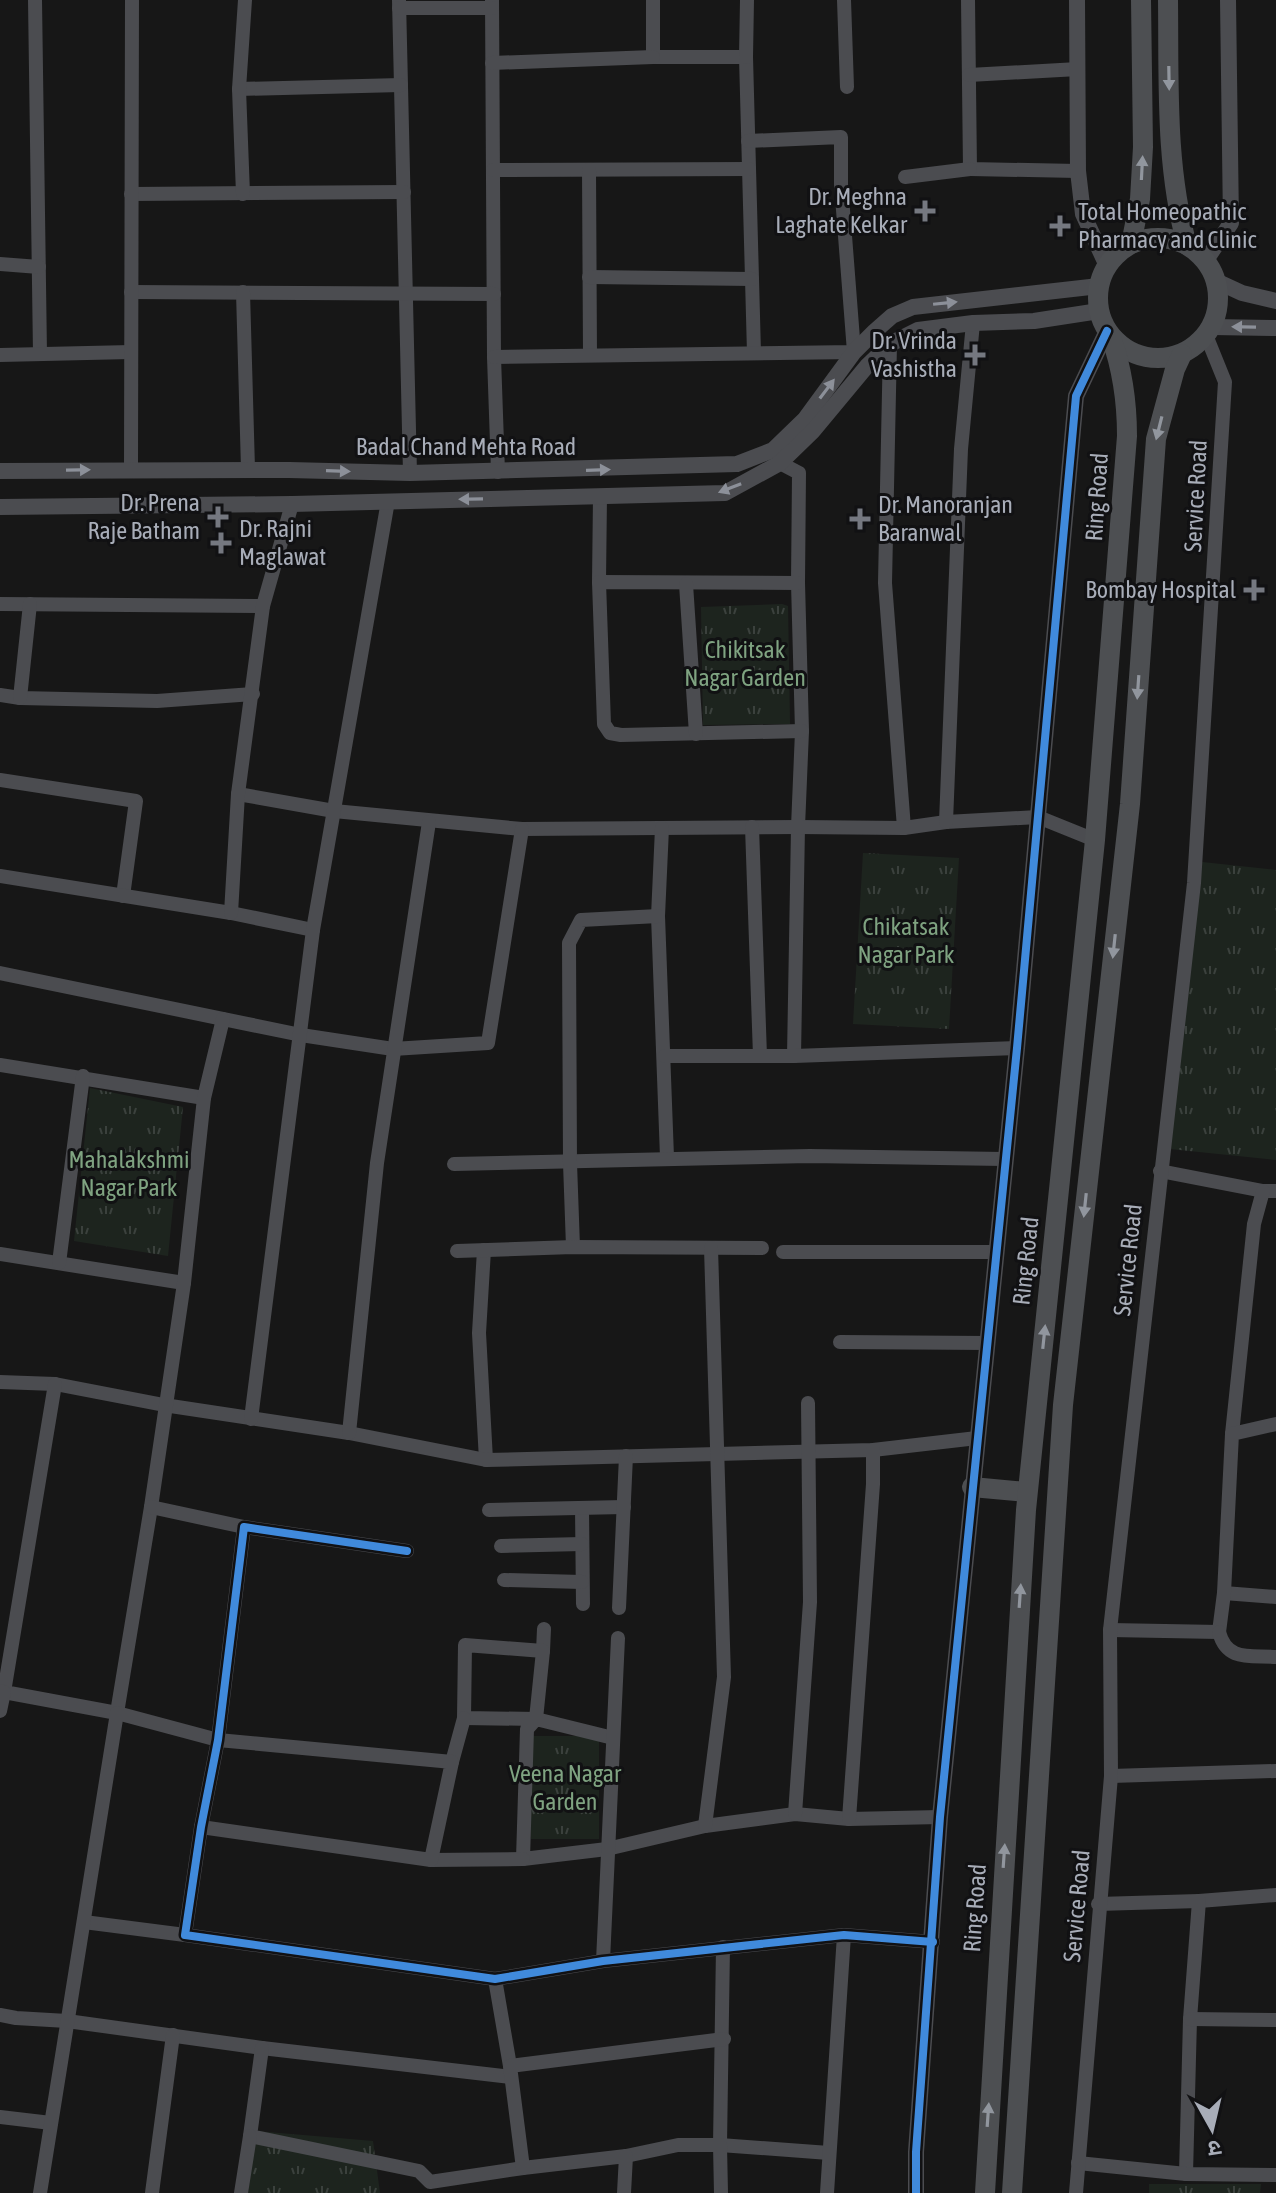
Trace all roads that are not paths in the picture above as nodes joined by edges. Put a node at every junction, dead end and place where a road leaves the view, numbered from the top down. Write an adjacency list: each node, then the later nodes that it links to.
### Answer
1 (35, 0): 37 (street)
2 (132, 0): 30 (street)
3 (245, 0): 21 (street)
4 (653, 0): 14 (street)
5 (747, 0): 15 (street)
6 (844, 0): 20 (street)
7 (968, 0): 18 (street)
8 (1077, 0): 17 (street)
9 (1141, 0): 32 (main road, one-way to 9)
10 (1168, 0): 33 (main road, one-way to 33)
11 (1228, 0): 34 (street)
12 (399, 4): 13 (street); 19 (street)
13 (492, 4): 16 (street)
14 (653, 57): 15 (street); 16 (street)
15 (746, 57): 22 (street)
16 (492, 63): 25 (street)
17 (1078, 69): 18 (street); 27 (street)
18 (969, 75): 24 (street)
19 (401, 85): 21 (street); 29 (street)
20 (847, 87)
21 (239, 89): 31 (street)
22 (748, 141): 23 (street); 54 (street)
23 (749, 169): 26 (street); 39 (street)
24 (970, 169): 27 (street); 28 (street)
25 (493, 170): 26 (street); 45 (street)
26 (589, 170): 38 (street)
27 (1078, 171): 36 (street)
28 (905, 177)
29 (404, 192): 31 (street); 44 (street)
30 (131, 194): 31 (street); 42 (street)
31 (243, 194)
32 (1131, 244): 33 (main road); 36 (main road)
33 (1187, 245): 34 (main road)
34 (1206, 260): 40 (main road)
35 (0, 264): 37 (street)
36 (1107, 266): 41 (main road)
37 (39, 267): 56 (street)
38 (589, 277): 39 (street); 59 (street)
39 (752, 279): 55 (street)
40 (1216, 281): 46 (street); 50 (main road)
41 (1099, 286): 47 (main road); 54 (street, Badal Chand Mehta Road, one-way to 41)
42 (131, 292): 43 (street); 53 (street)
43 (243, 292): 44 (street); 63 (street)
44 (406, 294): 45 (street); 66 (street)
45 (494, 294): 60 (street)
46 (1276, 301)
47 (1099, 311): 48 (street); 51 (main road)
48 (973, 323): 52 (street); 89 (street)
49 (1276, 328): 50 (street, one-way to 50)
50 (1209, 331): 57 (main road); 116 (street, Service Road)
51 (1109, 334): 57 (main road); 87 (street); 95 (main road, Ring Road)
52 (890, 344): 61 (street); 93 (street)
53 (131, 352): 56 (street); 62 (street)
54 (854, 352): 55 (street); 65 (street, Badal Chand Mehta Road, one-way to 54)
55 (754, 353): 59 (street)
56 (40, 354): 58 (street)
57 (1182, 354): 220 (main road, one-way to 220)
58 (0, 355)
59 (590, 355): 60 (street)
60 (494, 357): 65 (street)
61 (780, 463): 67 (street, one-way to 67); 72 (street)
62 (131, 469): 63 (street, Badal Chand Mehta Road); 64 (street, Badal Chand Mehta Road, one-way to 62)
63 (248, 469): 66 (street, Badal Chand Mehta Road, one-way to 66)
64 (0, 471)
65 (498, 472): 66 (street, Badal Chand Mehta Road)
66 (410, 473)
67 (600, 496): 68 (street, one-way to 68); 71 (street)
68 (388, 501): 69 (street); 86 (street)
69 (292, 504): 70 (street); 76 (street)
70 (0, 507)
71 (599, 582): 73 (street); 82 (street)
72 (798, 583): 73 (street); 80 (street)
73 (686, 584): 81 (street)
74 (0, 604): 75 (street)
75 (30, 604): 76 (street); 79 (street)
76 (263, 606): 77 (street)
77 (253, 694): 79 (street); 85 (street)
78 (0, 695): 79 (street)
79 (20, 698)
80 (802, 731): 81 (street); 91 (street)
81 (696, 734): 82 (street)
82 (621, 735): 83 (street)
83 (604, 743)
84 (0, 780): 97 (street)
85 (238, 794): 86 (street); 98 (street)
86 (334, 811): 88 (street); 100 (street)
87 (1038, 817): 89 (street); 95 (street); 104 (street)
88 (429, 822): 94 (street); 105 (street)
89 (946, 822): 93 (street)
90 (752, 827): 91 (street); 92 (street); 107 (street)
91 (798, 827): 93 (street); 108 (street)
92 (662, 828): 94 (street); 99 (street)
93 (904, 828)
94 (522, 829): 105 (street)
95 (1095, 840): 145 (main road, Ring Road, one-way to 95)
96 (0, 876): 97 (street)
97 (123, 896): 98 (street)
98 (231, 913): 100 (street)
99 (658, 916): 106 (street); 114 (street)
100 (313, 930): 103 (street)
101 (0, 973): 102 (street)
102 (223, 1019): 103 (street); 111 (street)
103 (301, 1035): 105 (street); 134 (street)
104 (1017, 1048): 108 (street); 113 (street)
105 (393, 1049): 136 (street)
106 (665, 1056): 107 (street); 112 (street)
107 (760, 1056): 108 (street)
108 (794, 1056)
109 (0, 1065): 110 (street)
110 (83, 1076): 111 (street); 126 (street)
111 (204, 1098): 127 (street)
112 (667, 1157): 113 (street); 114 (street)
113 (1004, 1159): 124 (street)
114 (570, 1163): 115 (street); 118 (street)
115 (454, 1164)
116 (1160, 1171): 117 (street); 161 (street, Service Road)
117 (1269, 1191): 137 (street)
118 (573, 1247): 119 (street); 121 (street)
119 (711, 1248): 120 (street); 141 (street)
120 (762, 1248)
121 (484, 1250): 122 (street); 143 (street)
122 (457, 1251)
123 (783, 1252): 124 (street)
124 (995, 1252): 129 (street)
125 (0, 1254): 126 (street)
126 (59, 1263): 127 (street)
127 (184, 1283): 133 (street)
128 (840, 1342): 129 (street)
129 (988, 1343): 138 (street)
130 (0, 1382): 131 (street)
131 (55, 1384): 133 (street); 166 (street)
132 (808, 1403): 140 (street)
133 (164, 1405): 134 (street); 146 (street)
134 (251, 1419): 136 (street)
135 (1276, 1424): 137 (street)
136 (349, 1433): 143 (street)
137 (1232, 1434): 156 (street)
138 (977, 1438): 139 (street); 144 (street)
139 (873, 1450): 140 (street); 178 (street)
140 (810, 1452): 141 (street); 176 (street)
141 (717, 1454): 142 (street); 179 (street)
142 (626, 1456): 143 (street); 147 (street)
143 (486, 1460)
144 (972, 1487): 145 (main road); 177 (street)
145 (1027, 1492): 219 (main road, Ring Road, one-way to 145)
146 (151, 1507): 150 (street); 168 (street)
147 (624, 1507): 148 (street); 159 (street)
148 (582, 1508): 149 (street); 151 (street)
149 (489, 1510)
150 (244, 1527): 153 (street); 172 (street)
151 (582, 1544): 152 (street); 155 (street)
152 (501, 1546)
153 (407, 1551)
154 (504, 1580): 155 (street)
155 (582, 1582): 158 (street)
156 (1224, 1593): 157 (street); 162 (street)
157 (1276, 1597)
158 (583, 1604)
159 (619, 1608)
160 (544, 1629): 164 (street)
161 (1110, 1630): 162 (street); 175 (street, Service Road)
162 (1219, 1632): 165 (street)
163 (618, 1638): 171 (street)
164 (543, 1651): 169 (street); 170 (street)
165 (1276, 1657)
166 (2, 1691): 167 (street); 168 (street)
167 (0, 1711)
168 (117, 1713): 172 (street); 187 (street)
169 (464, 1718): 170 (street); 173 (street)
170 (536, 1719): 171 (street); 182 (street)
171 (613, 1738): 181 (street)
172 (218, 1740): 173 (street); 180 (street)
173 (452, 1762): 183 (street)
174 (1276, 1771): 175 (street)
175 (1111, 1776): 186 (street, Service Road)
176 (795, 1814): 178 (street); 179 (street)
177 (940, 1817): 178 (street); 190 (street)
178 (849, 1819)
179 (705, 1826): 181 (street)
180 (201, 1827): 183 (street); 188 (street)
181 (607, 1849): 182 (street); 192 (street)
182 (523, 1859): 183 (street)
183 (431, 1860)
184 (1276, 1895): 185 (street)
185 (1199, 1901): 186 (street); 195 (street)
186 (1098, 1904): 208 (street, Service Road)
187 (84, 1922): 188 (street); 197 (street)
188 (185, 1935): 193 (street)
189 (844, 1935): 190 (street); 191 (street); 206 (street)
190 (933, 1942): 218 (street)
191 (723, 1947): 192 (street); 199 (street)
192 (603, 1961): 193 (street)
193 (495, 1979): 201 (street)
194 (0, 2015): 197 (street)
195 (1190, 2019): 196 (street); 210 (street)
196 (1276, 2020)
197 (67, 2021): 198 (street); 203 (street)
198 (173, 2035): 200 (street); 213 (street)
199 (724, 2039): 201 (street); 205 (street)
200 (262, 2048): 201 (street); 204 (street)
201 (510, 2072): 209 (street)
202 (0, 2117): 203 (street)
203 (51, 2123): 212 (street)
204 (250, 2136): 209 (street); 214 (street)
205 (720, 2145): 206 (street); 207 (street); 216 (street)
206 (829, 2153): 217 (street)
207 (626, 2156): 209 (street); 215 (street)
208 (1078, 2163): 210 (street); 221 (street, Service Road)
209 (523, 2168)
210 (1186, 2174): 211 (street)
211 (1276, 2175)
212 (40, 2193)
213 (152, 2193)
214 (241, 2193)
215 (624, 2193)
216 (721, 2193)
217 (827, 2193)
218 (916, 2193)
219 (985, 2193)
220 (1012, 2193)
221 (1076, 2193)

